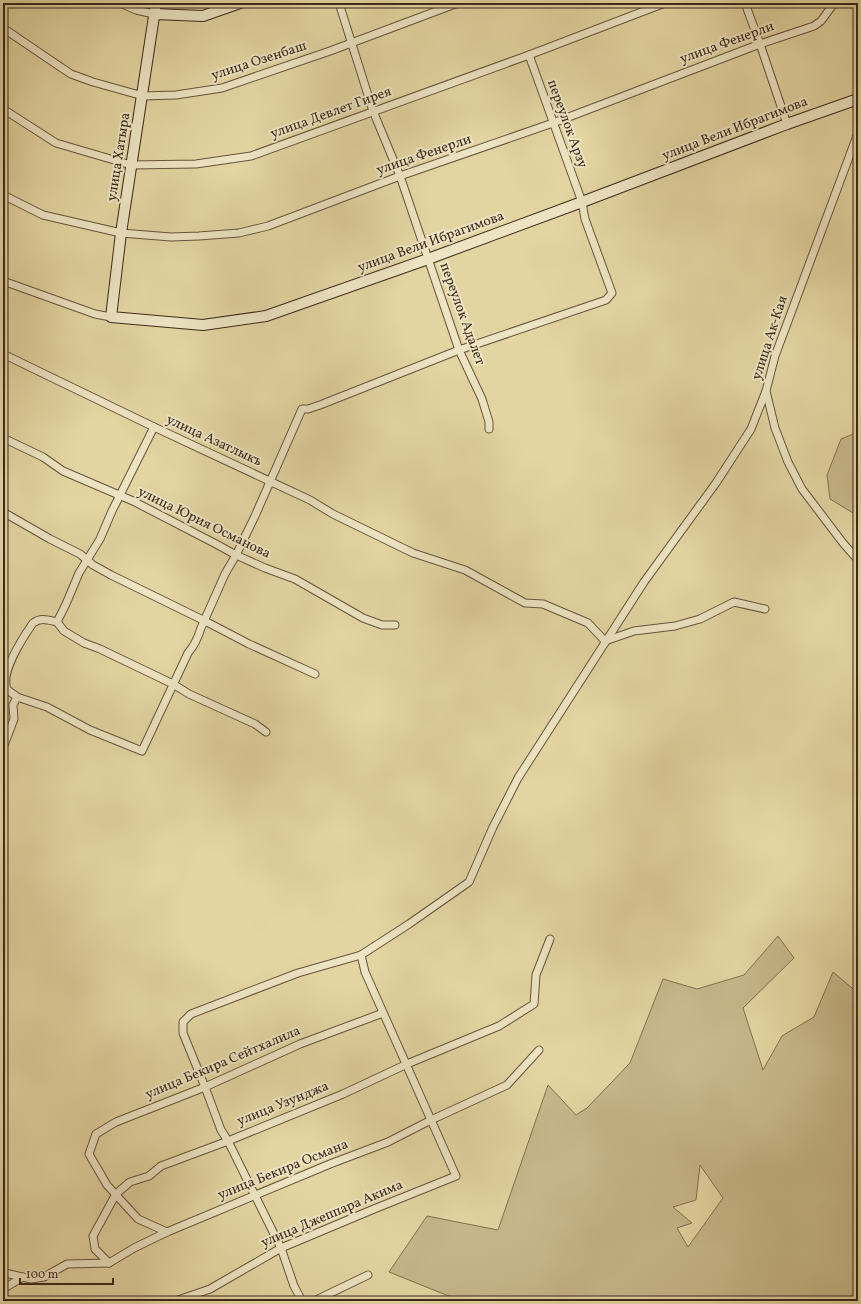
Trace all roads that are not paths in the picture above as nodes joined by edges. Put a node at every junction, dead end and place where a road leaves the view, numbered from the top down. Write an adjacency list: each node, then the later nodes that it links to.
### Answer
1 (120, 3): 9 (street)
2 (156, 3): 9 (street, улица Хатыра)
3 (240, 3): 9 (street)
4 (339, 3): 11 (street, переулок Адалет)
5 (458, 3): 11 (street, улица Озенбаш)
6 (665, 3): 13 (street, улица Девлет Гирея)
7 (745, 3): 12 (street)
8 (836, 3): 12 (street, улица Фенерли)
9 (154, 14): 14 (street, улица Хатыра)
10 (3, 28): 14 (street, улица Озенбаш)
11 (351, 43): 14 (street, улица Озенбаш); 17 (street, переулок Адалет)
12 (760, 44): 18 (street, улица Фенерли); 19 (street)
13 (529, 55): 17 (street, улица Девлет Гирея); 18 (street, переулок Арзу)
14 (143, 96): 21 (street, улица Хатыра)
15 (858, 99): 19 (street, улица Вели Ибрагимова)
16 (3, 109): 21 (street, улица Девлет Гирея)
17 (373, 111): 21 (street, улица Девлет Гирея); 22 (street, переулок Адалет)
18 (553, 123): 22 (street, улица Фенерли); 24 (street, переулок Арзу)
19 (787, 124): 24 (street, улица Вели Ибрагимова)
20 (858, 133): 31 (street, улица Ак-Кая)
21 (131, 165): 25 (street, улица Хатыра)
22 (400, 176): 25 (street, улица Фенерли); 26 (street, переулок Адалет)
23 (3, 195): 25 (street, улица Фенерли)
24 (582, 202): 26 (street, улица Вели Ибрагимова); 29 (street, переулок Арзу)
25 (121, 233): 28 (street, улица Хатыра)
26 (428, 259): 28 (street, улица Вели Ибрагимова); 29 (street, переулок Адалет)
27 (3, 281): 28 (street, улица Вели Ибрагимова)
28 (111, 317)
29 (459, 350): 33 (street, переулок Адалет); 35 (street)
30 (3, 354): 32 (street, улица Азатлыкъ)
31 (766, 391): 40 (street, улица Ак-Кая); 45 (street)
32 (154, 427): 35 (street, улица Азатлыкъ); 36 (street)
33 (490, 429)
34 (3, 438): 36 (street, улица Юрия Османова)
35 (270, 482): 38 (street); 45 (street, улица Азатлыкъ)
36 (120, 497): 38 (street, улица Юрия Османова); 39 (street)
37 (3, 512): 39 (street)
38 (236, 555): 42 (street); 44 (street, улица Юрия Османова)
39 (88, 560): 42 (street); 43 (street)
40 (858, 560)
41 (765, 609): 45 (street)
42 (205, 621): 46 (street); 47 (street)
43 (57, 622): 47 (street); 48 (street)
44 (395, 625)
45 (605, 641): 52 (street)
46 (316, 674)
47 (173, 684): 48 (street); 49 (street)
48 (17, 697): 50 (street)
49 (266, 732)
50 (3, 748)
51 (550, 939): 55 (street, улица Узунджа)
52 (361, 955): 53 (street); 56 (street)
53 (383, 1013): 55 (street); 56 (street, улица Бекира Сейтхалила)
54 (539, 1050): 57 (street, улица Бекира Османа)
55 (407, 1064): 57 (street); 58 (street, улица Узунджа)
56 (205, 1086): 58 (street); 59 (street, улица Бекира Сейтхалила)
57 (431, 1120): 60 (street, улица Бекира Османа); 62 (street, улица Джеппара Акима)
58 (228, 1141): 59 (street, улица Узунджа); 60 (street)
59 (116, 1194): 61 (street); 63 (street, улица Узунджа)
60 (254, 1196): 61 (street, улица Бекира Османа); 62 (street)
61 (167, 1232): 63 (street, улица Бекира Османа)
62 (281, 1248): 68 (street, улица Джеппара Акима); 69 (street)
63 (109, 1263): 66 (street, улица Бекира Османа)
64 (3, 1271): 66 (street, улица Бекира Османа)
65 (368, 1275): 70 (street)
66 (23, 1277): 67 (street)
67 (3, 1289)
68 (178, 1300)
69 (302, 1301)
70 (314, 1301)

